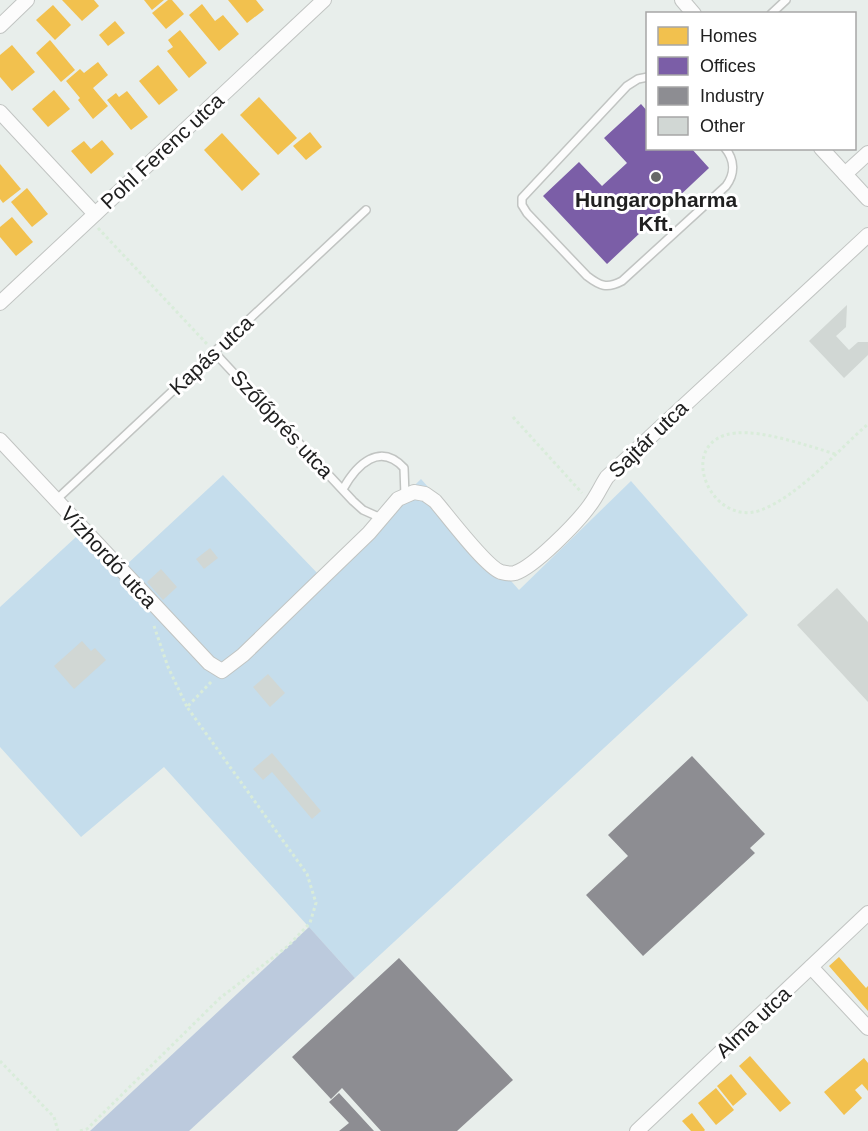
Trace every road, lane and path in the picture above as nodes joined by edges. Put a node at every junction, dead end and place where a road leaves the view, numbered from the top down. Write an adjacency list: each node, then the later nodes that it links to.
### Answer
1 (27, 0): 7 (street)
2 (324, 0): 16 (street, Pohl Ferenc utca)
3 (681, 0): 5 (street)
4 (786, 0): 6 (lane)
5 (692, 12)
6 (773, 12)
7 (0, 26)
8 (646, 77): 10 (lane)
9 (0, 112): 16 (street)
10 (726, 150)
11 (823, 150): 13 (street)
12 (868, 153): 13 (street)
13 (845, 174): 14 (street)
14 (868, 199)
15 (366, 210): 19 (lane, Kapás utca)
16 (92, 216): 18 (street, Pohl Ferenc utca); 19 (path, Szőlőprés utca)
17 (868, 235): 27 (street, Sajtár utca)
18 (0, 303)
19 (214, 352): 24 (lane, Szőlőprés utca); 26 (lane, Kapás utca)
20 (513, 417): 27 (path)
21 (868, 424): 23 (path)
22 (0, 440): 26 (street, Vízhordó utca)
23 (835, 454): 23 (path)
24 (343, 489): 25 (lane); 28 (lane, Szőlőprés utca)
25 (405, 496): 27 (street, Sajtár utca); 28 (street)
26 (56, 500): 30 (street, Vízhordó utca)
27 (592, 503)
28 (381, 518): 30 (street)
29 (153, 625): 31 (path)
30 (222, 671): 31 (path)
31 (187, 707): 37 (path)
32 (868, 913): 33 (street, Alma utca)
33 (811, 967): 34 (street); 38 (street, Alma utca)
34 (868, 1028)
35 (0, 1061): 36 (path)
36 (58, 1131)
37 (80, 1131)
38 (637, 1131)

